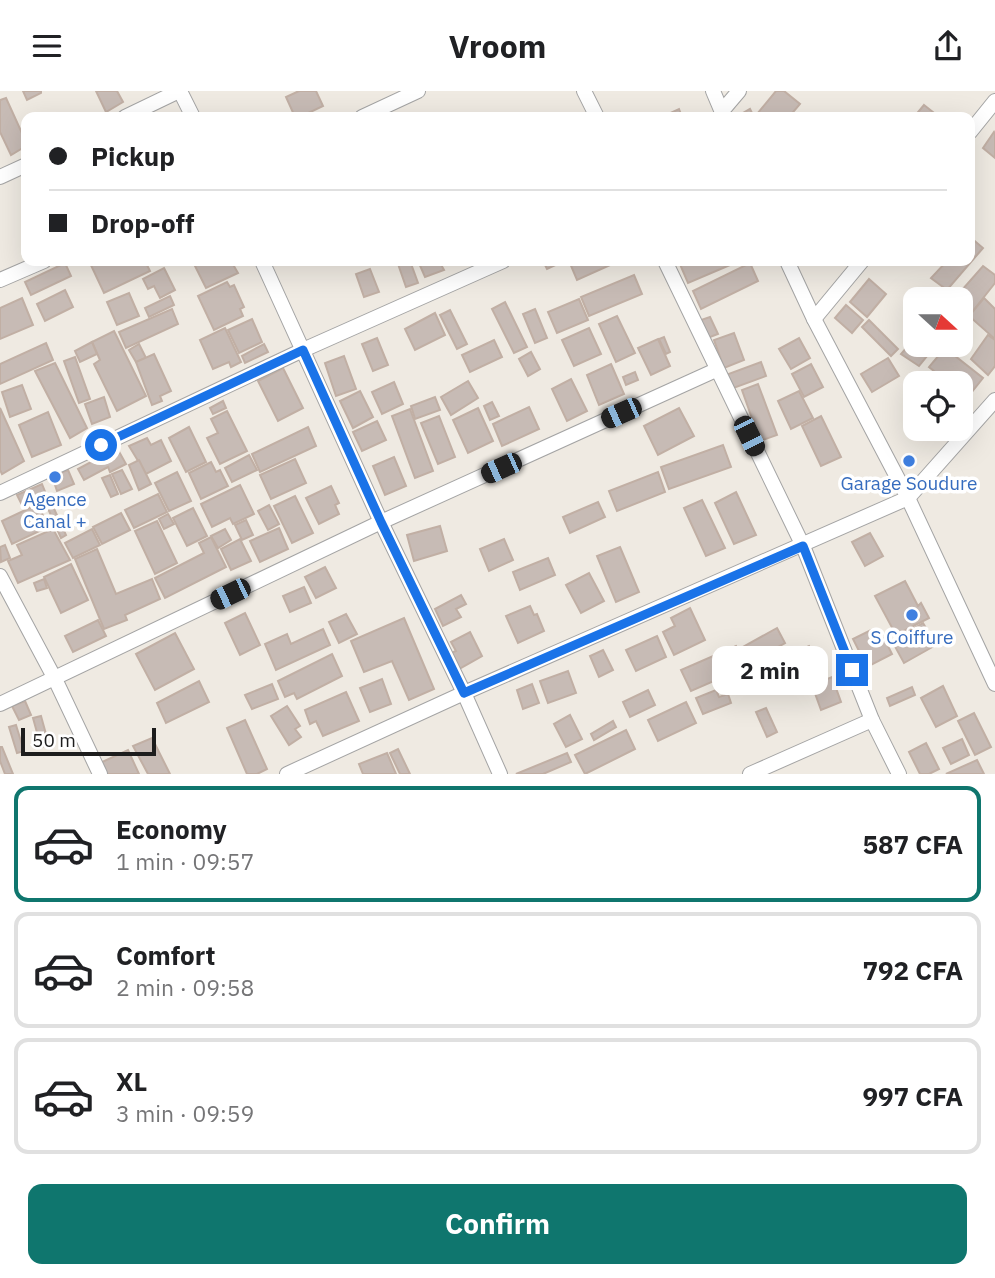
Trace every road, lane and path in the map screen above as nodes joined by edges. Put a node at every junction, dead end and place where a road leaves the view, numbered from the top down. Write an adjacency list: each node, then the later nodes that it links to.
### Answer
1 (179, 91): 7 (street); 8 (street)
2 (418, 91): 9 (street)
3 (584, 91): 10 (street)
4 (713, 91): 11 (street)
5 (739, 91): 12 (street)
6 (995, 101): 13 (street)
7 (135, 112)
8 (190, 112)
9 (373, 112)
10 (594, 112)
11 (722, 112)
12 (724, 112)
13 (975, 126)
14 (21, 167): 15 (street)
15 (0, 177)
16 (32, 266): 22 (street)
17 (264, 266): 24 (street)
18 (492, 266): 24 (street)
19 (667, 266): 25 (street)
20 (789, 266): 23 (street)
21 (858, 266): 23 (street)
22 (0, 280)
23 (814, 319): 28 (street)
24 (303, 350): 27 (street); 29 (street)
25 (716, 370): 29 (street); 30 (street)
26 (995, 400): 28 (street)
27 (0, 493)
28 (908, 498): 30 (street); 33 (street)
29 (381, 522): 32 (street); 34 (street)
30 (803, 546): 34 (street); 36 (street)
31 (0, 576): 32 (street)
32 (55, 679): 35 (street); 37 (street)
33 (995, 684)
34 (464, 693): 38 (street); 39 (street)
35 (0, 704)
36 (872, 720): 40 (street); 41 (street)
37 (100, 774)
38 (287, 774)
39 (500, 774)
40 (750, 774)
41 (899, 774)

